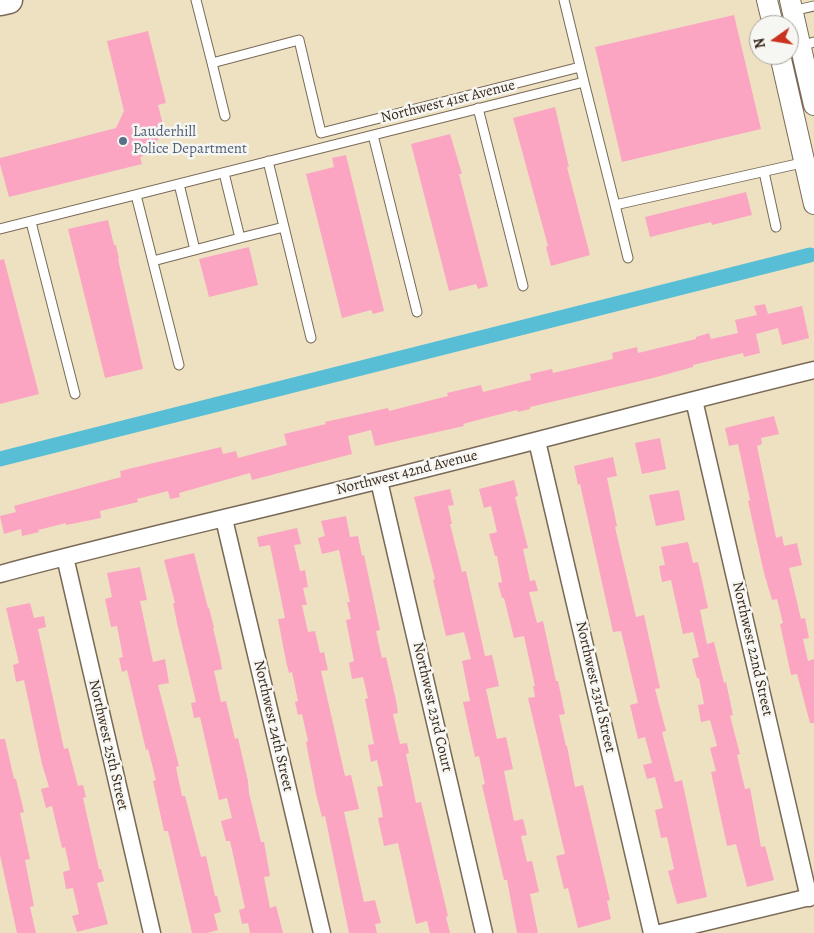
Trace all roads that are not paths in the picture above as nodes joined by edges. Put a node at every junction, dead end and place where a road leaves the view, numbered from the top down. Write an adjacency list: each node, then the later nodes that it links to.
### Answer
1 (9, 0): 5 (main road)
2 (196, 0): 10 (lane)
3 (564, 0): 12 (lane)
4 (766, 0): 8 (street)
5 (0, 2)
6 (791, 6): 7 (lane); 9 (street)
7 (814, 6)
8 (770, 15)
9 (801, 46): 14 (street)
10 (212, 63): 12 (lane); 16 (lane)
11 (783, 65): 19 (street)
12 (580, 67): 13 (lane)
13 (584, 82): 15 (lane, Northwest 41st Avenue); 25 (lane)
14 (814, 105)
15 (478, 108): 17 (lane, Northwest 41st Avenue); 34 (lane)
16 (225, 116)
17 (373, 135): 18 (lane, Northwest 41st Avenue); 35 (lane)
18 (268, 161): 20 (lane, Northwest 41st Avenue); 27 (lane)
19 (809, 162): 21 (lane); 24 (street)
20 (224, 172): 22 (lane, Northwest 41st Avenue); 30 (lane)
21 (764, 172): 25 (lane); 28 (lane)
22 (178, 184): 23 (lane, Northwest 41st Avenue); 31 (lane)
23 (136, 195): 26 (lane, Northwest 41st Avenue); 33 (lane)
24 (814, 204)
25 (615, 205): 32 (lane)
26 (31, 222): 29 (lane, Northwest 41st Avenue); 39 (lane)
27 (284, 227): 30 (lane); 36 (lane)
28 (776, 227)
29 (0, 229)
30 (240, 238): 31 (lane)
31 (195, 250): 33 (lane)
32 (628, 258)
33 (153, 261): 37 (lane)
34 (523, 286)
35 (417, 312)
36 (311, 338)
37 (179, 365)
38 (814, 370): 40 (street, Northwest 42nd Avenue)
39 (75, 394)
40 (694, 400): 41 (street, Northwest 42nd Avenue); 46 (street, Northwest 22nd Street)
41 (537, 441): 42 (street, Northwest 42nd Avenue); 50 (street, Northwest 23rd Street)
42 (379, 480): 43 (street, Northwest 42nd Avenue); 49 (street, Northwest 23rd Court)
43 (224, 519): 44 (street, Northwest 42nd Avenue); 48 (street, Northwest 24th Street)
44 (65, 557): 45 (street, Northwest 42nd Avenue); 47 (street, Northwest 25th Street)
45 (0, 574)
46 (811, 897): 51 (street)
47 (152, 933)
48 (322, 933)
49 (484, 933)
50 (652, 933)
51 (660, 933)

